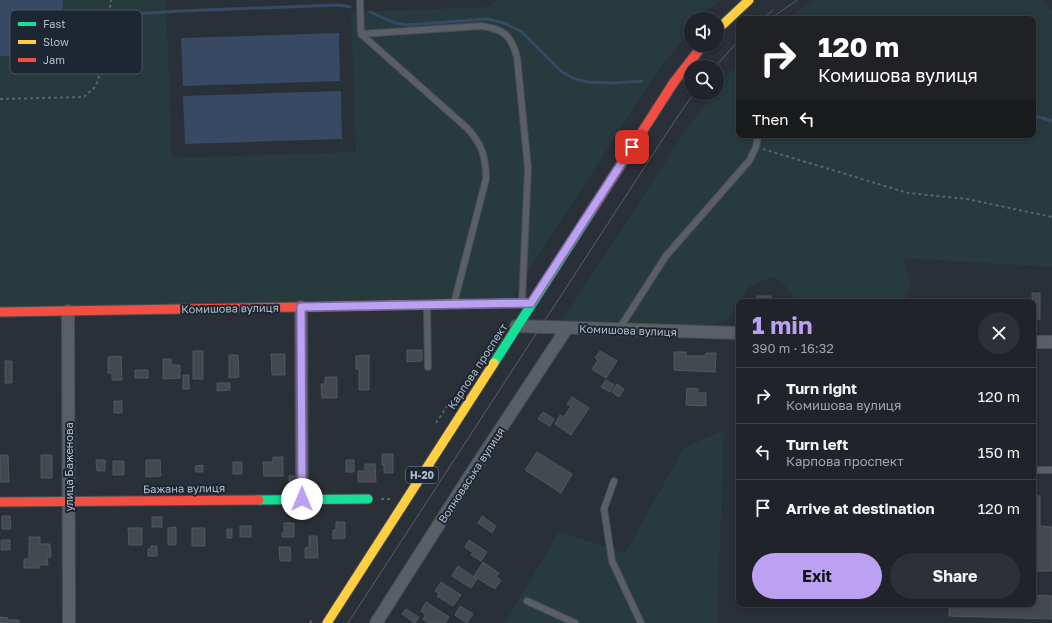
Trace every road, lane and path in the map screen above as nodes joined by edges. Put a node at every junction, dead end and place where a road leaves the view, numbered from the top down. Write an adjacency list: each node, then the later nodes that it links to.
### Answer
1 (111, 0): 4 (path)
2 (360, 0): 6 (lane)
3 (749, 0): 5 (street)
4 (110, 10)
5 (724, 23)
6 (361, 34): 13 (lane); 15 (lane)
7 (698, 52): 13 (street, Карпова проспект / Н-20)
8 (100, 74): 9 (path)
9 (0, 99)
10 (758, 138): 11 (lane)
11 (756, 147): 12 (path); 21 (lane)
12 (1052, 217)
13 (527, 303): 15 (street, Комишова вулиця); 19 (street, Карпова проспект / Н-20)
14 (427, 305): 15 (street, Комишова вулиця); 16 (street, Комишова вулиця); 25 (lane)
15 (454, 305)
16 (301, 307): 17 (street, Комишова вулиця); 29 (street)
17 (68, 311): 18 (street, Комишова вулиця); 32 (street, улица Баженова)
18 (0, 312)
19 (516, 326): 20 (street, Комишова вулиця); 35 (street, Карпова проспект / Н-20)
20 (567, 328): 21 (street, Комишова вулиця); 36 (street, Волноваська вулиця)
21 (619, 329): 22 (street, Комишова вулиця)
22 (736, 333)
23 (1036, 342): 24 (street)
24 (1052, 342)
25 (428, 367)
26 (1036, 470): 27 (lane)
27 (1052, 470)
28 (614, 481): 38 (lane)
29 (302, 499): 30 (street, Бажана вулиця); 32 (street, Бажана вулиця)
30 (368, 499)
31 (0, 502): 32 (street, Бажана вулиця)
32 (68, 502): 34 (street, улица Баженова)
33 (527, 601): 37 (lane)
34 (69, 623)
35 (327, 623)
36 (376, 623)
37 (575, 623)
38 (641, 623)

